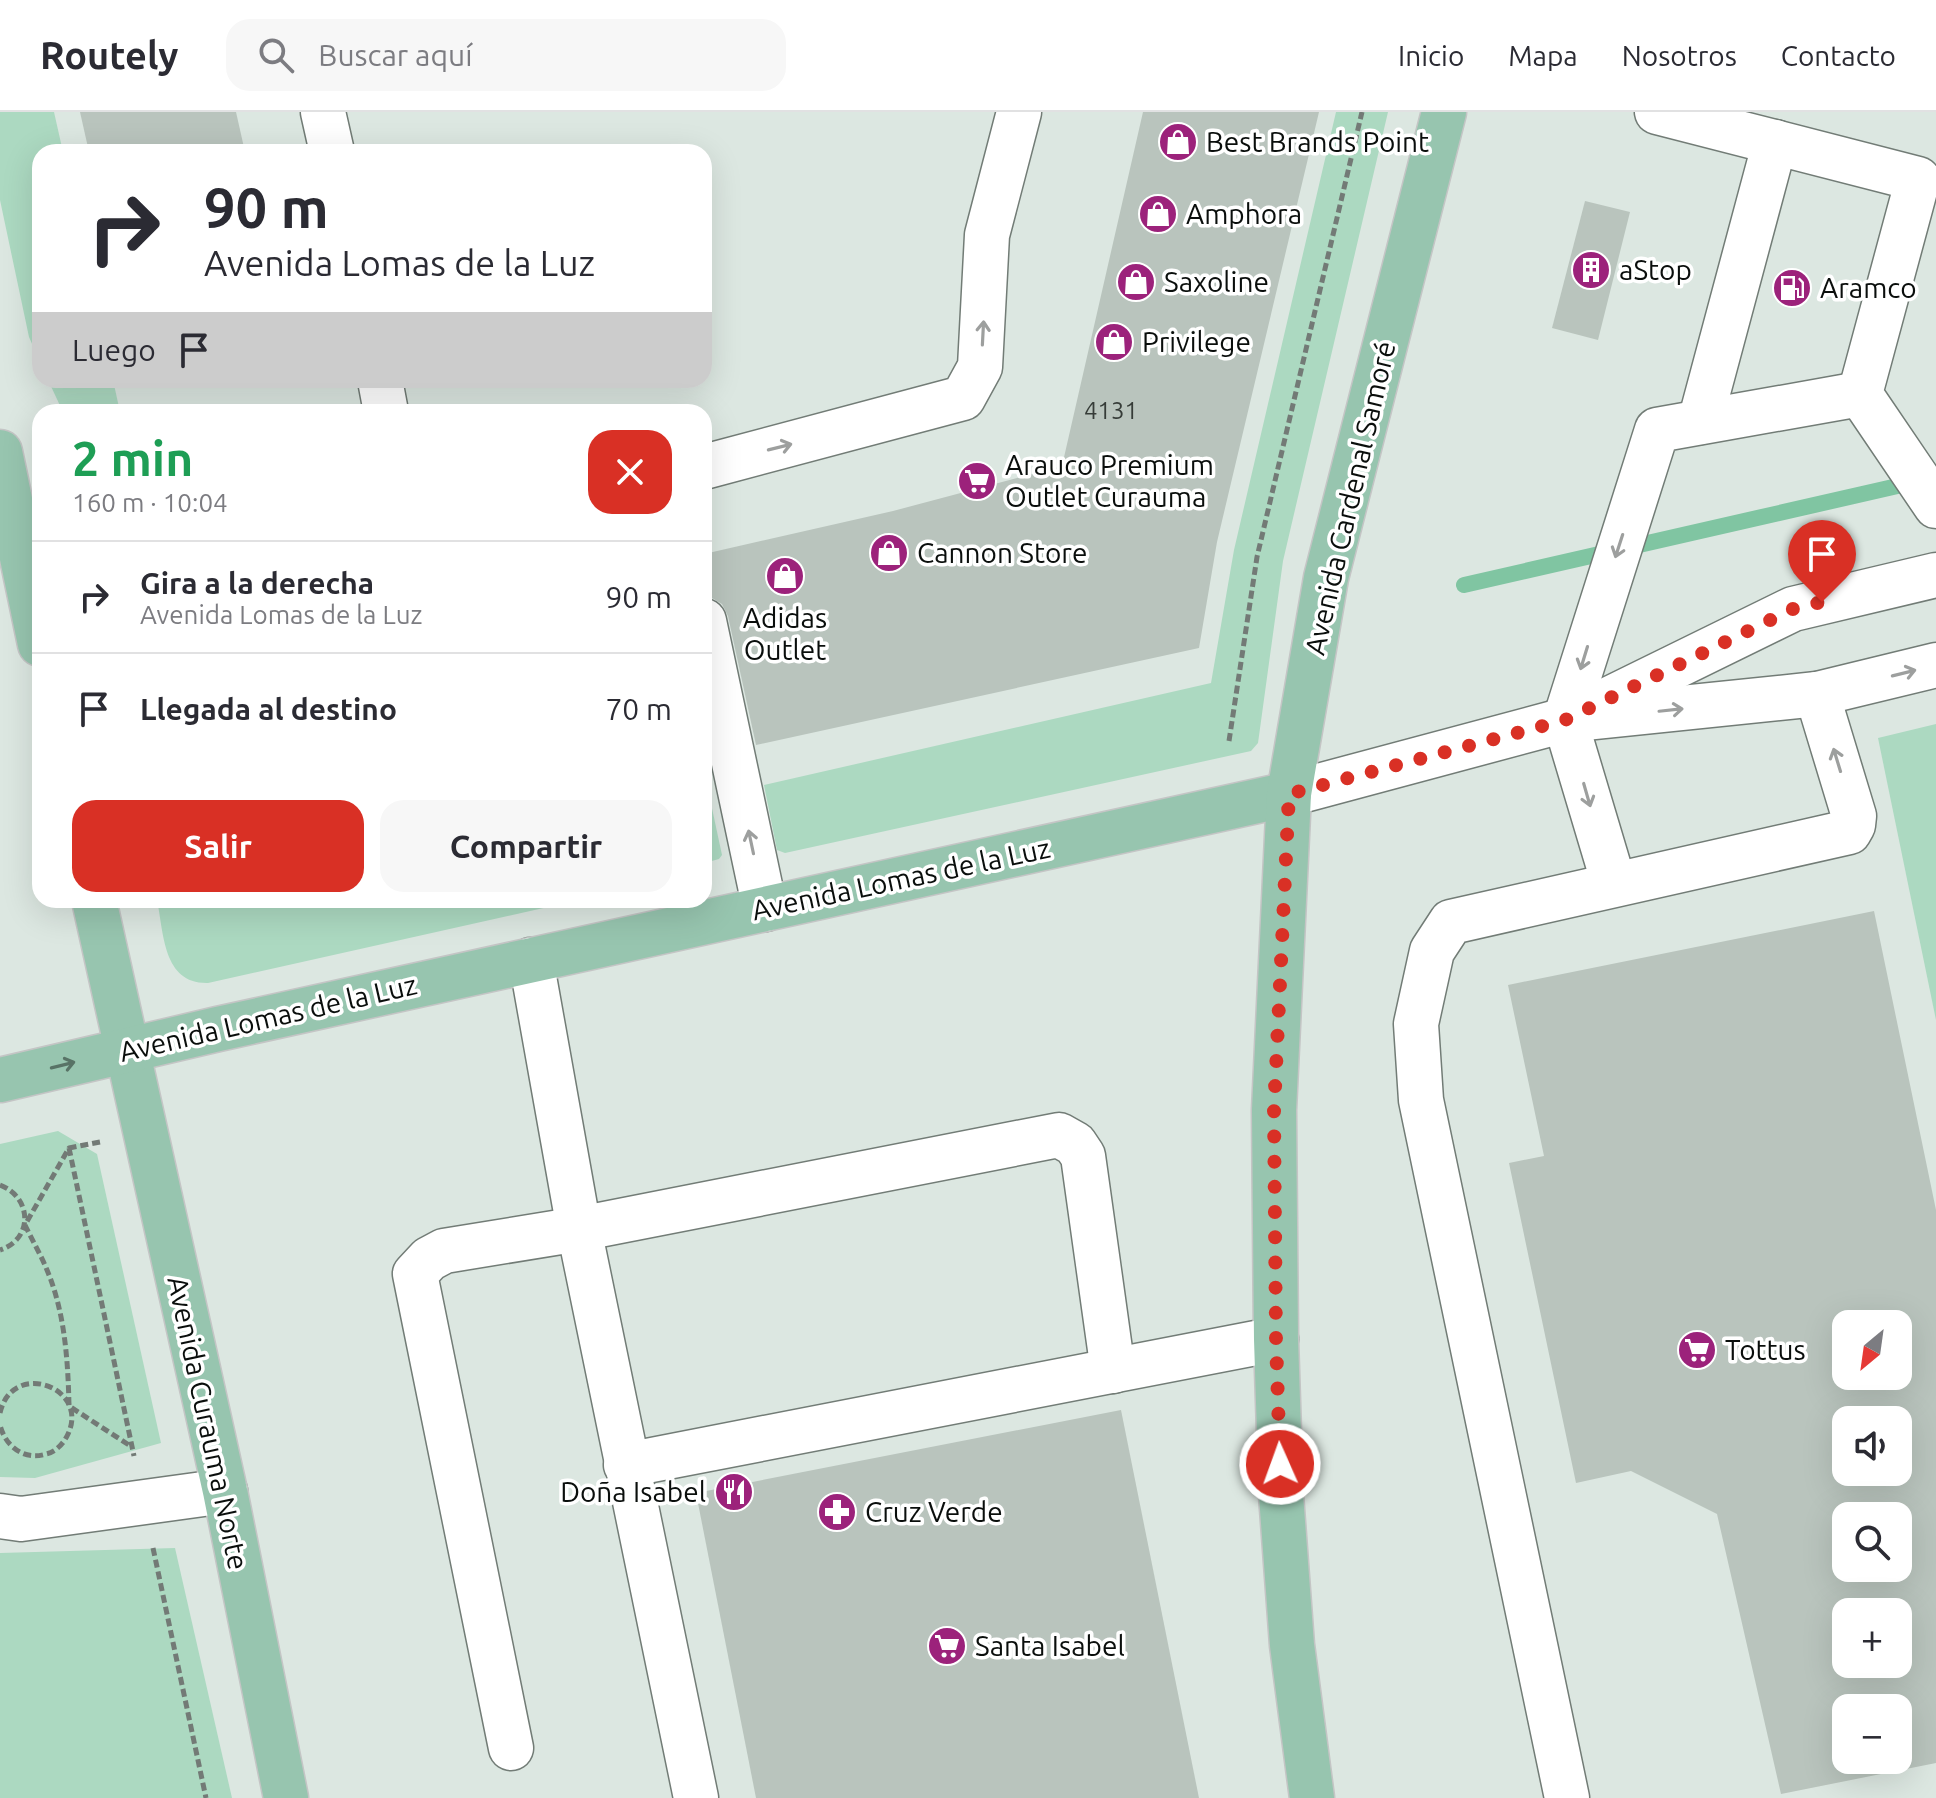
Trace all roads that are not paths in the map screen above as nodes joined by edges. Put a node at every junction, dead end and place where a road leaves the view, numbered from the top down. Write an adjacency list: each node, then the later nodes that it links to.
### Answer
1 (323, 112): 6 (street)
2 (1019, 112): 10 (street, one-way to 2)
3 (1444, 112): 18 (main road, Avenida Cardenal Samoré)
4 (1657, 112): 5 (street)
5 (1775, 142): 7 (street); 8 (street)
6 (330, 144)
7 (1860, 394): 8 (street); 11 (street)
8 (1700, 422): 17 (street, one-way to 17)
9 (0, 452): 12 (main road)
10 (712, 465)
11 (1936, 506)
12 (32, 565)
13 (1936, 575): 17 (street, Avenida Lomas de la Luz)
14 (712, 659): 21 (street, one-way to 14)
15 (1936, 665): 16 (street, Avenida Lomas de la Luz, one-way to 15)
16 (1817, 694): 17 (street, Avenida Lomas de la Luz, one-way to 16); 19 (street, one-way to 16)
17 (1565, 720): 18 (street, Avenida Lomas de la Luz); 19 (street, one-way to 19)
18 (1289, 794): 21 (main road, Avenida Lomas de la Luz); 27 (main road, Avenida Cardenal Samoré)
19 (1614, 884): 36 (street)
20 (96, 908): 24 (main road, Avenida Curauma Norte)
21 (765, 909): 22 (main road, Avenida Lomas de la Luz)
22 (686, 913): 23 (main road, Avenida Lomas de la Luz)
23 (531, 960): 24 (main road, Avenida Lomas de la Luz); 26 (street)
24 (125, 1050): 25 (main road, Avenida Lomas de la Luz, one-way to 24); 30 (main road, Avenida Curauma Norte)
25 (0, 1080)
26 (579, 1229): 28 (street); 29 (street); 32 (street)
27 (1276, 1339): 28 (street); 35 (main road, Avenida Cardenal Samoré)
28 (1113, 1371): 29 (street)
29 (626, 1465): 34 (street)
30 (225, 1491): 31 (street); 33 (main road, Avenida Curauma Norte)
31 (0, 1516)
32 (511, 1748)
33 (286, 1798)
34 (696, 1798)
35 (1312, 1798)
36 (1567, 1798)

